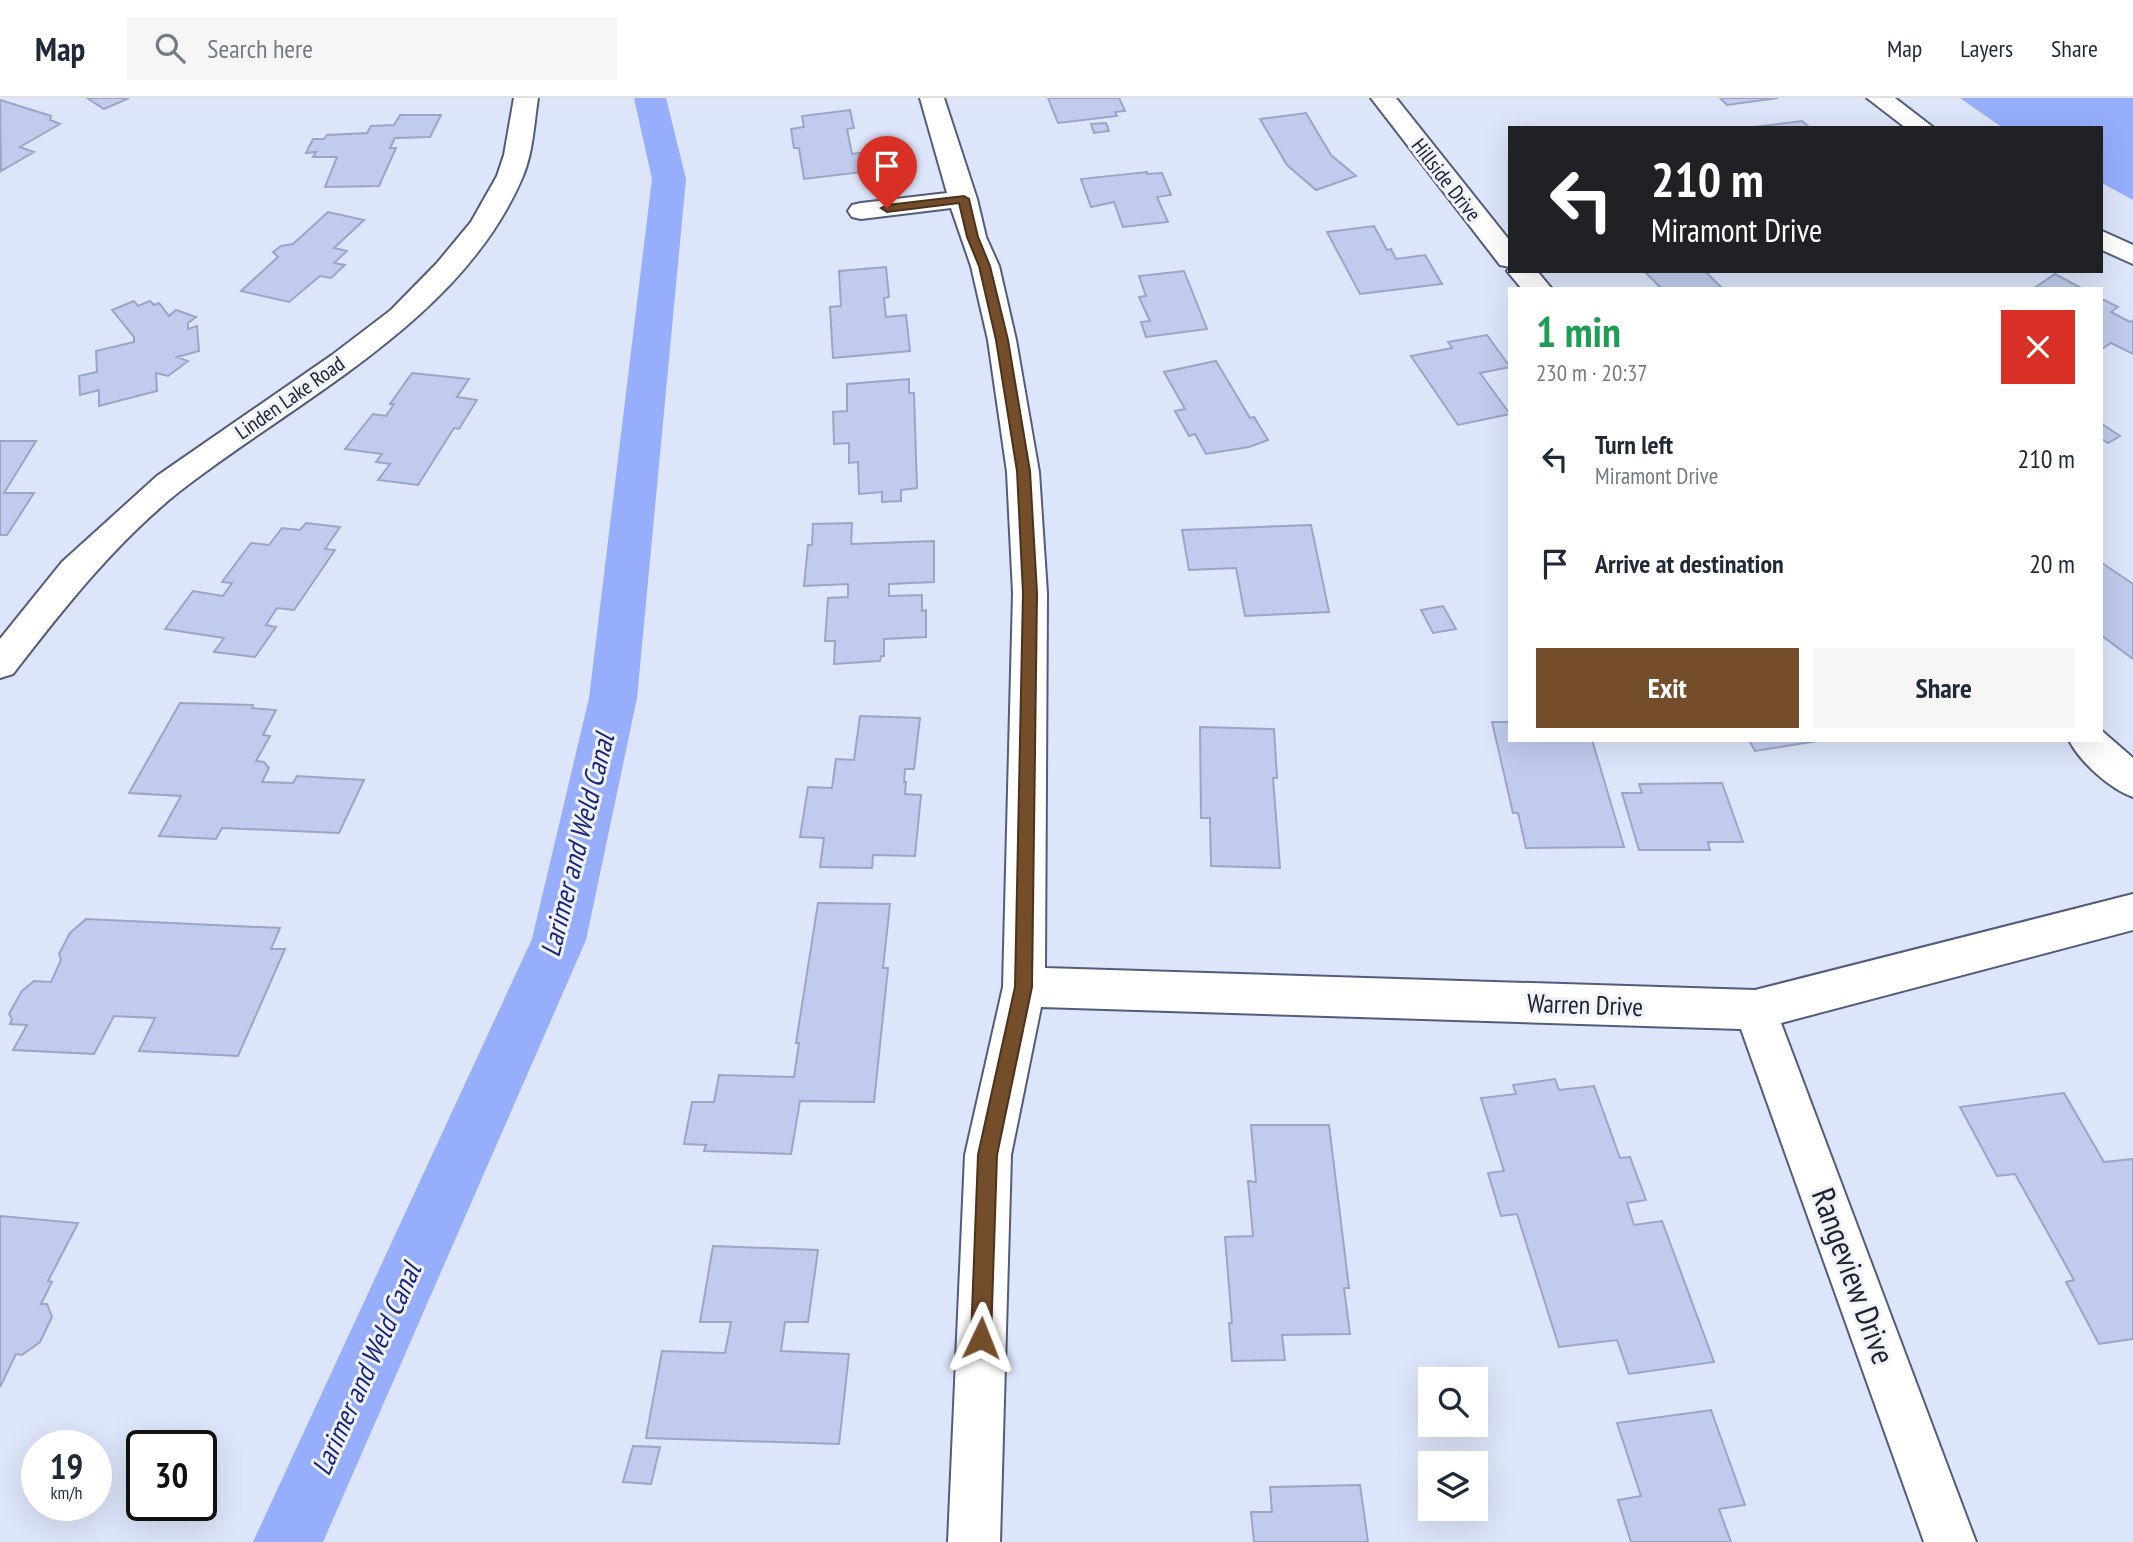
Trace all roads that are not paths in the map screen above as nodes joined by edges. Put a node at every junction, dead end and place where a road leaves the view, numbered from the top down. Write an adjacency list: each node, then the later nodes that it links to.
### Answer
1 (526, 98): 13 (street, Linden Lake Road)
2 (932, 98): 6 (street)
3 (1383, 98): 9 (street, Hillside Drive)
4 (1879, 98): 5 (street)
5 (1919, 126)
6 (964, 199): 7 (street); 17 (street)
7 (861, 211)
8 (2103, 240): 10 (street)
9 (1508, 257)
10 (2133, 257)
11 (1523, 273): 12 (street)
12 (1536, 287)
13 (0, 664)
14 (2089, 742): 15 (street)
15 (2133, 781)
16 (2133, 912): 18 (street, Warren Drive)
17 (1024, 987): 18 (street, Warren Drive); 19 (street)
18 (1755, 1010): 20 (street, Rangeview Drive)
19 (974, 1542)
20 (1951, 1542)

